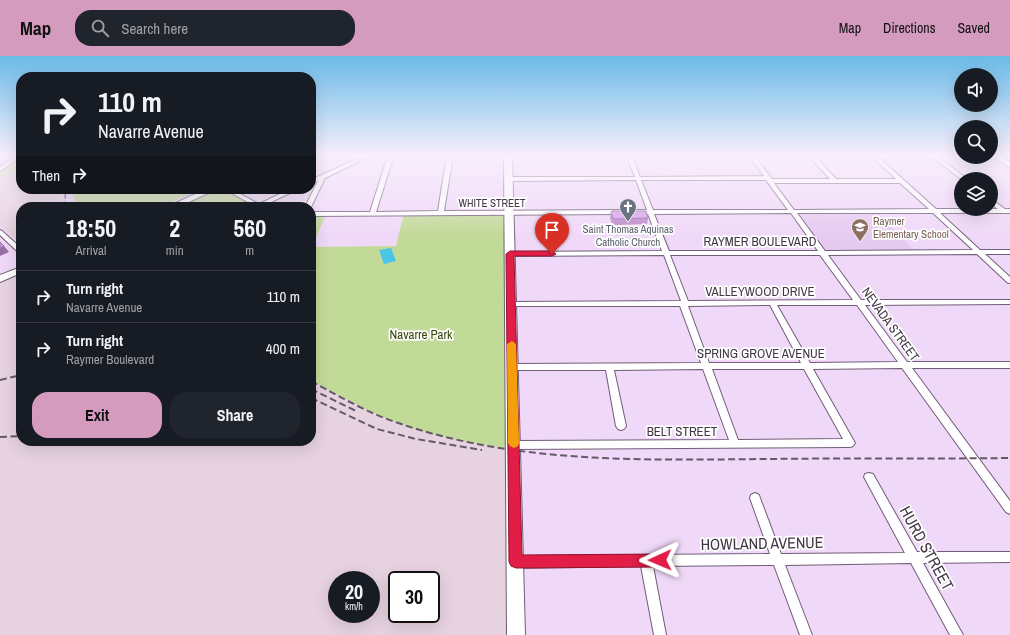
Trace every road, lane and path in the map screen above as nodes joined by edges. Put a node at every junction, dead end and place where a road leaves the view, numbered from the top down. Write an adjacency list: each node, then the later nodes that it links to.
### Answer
1 (383, 182): 19 (street)
2 (446, 182): 20 (street)
3 (508, 182): 14 (main road)
4 (640, 182): 15 (street)
5 (770, 182): 16 (street, NEVADA STREET)
6 (902, 182): 17 (street)
7 (201, 194): 10 (main road)
8 (237, 194): 11 (street)
9 (285, 194): 12 (street)
10 (183, 202)
11 (252, 202)
12 (268, 202)
13 (998, 206): 18 (street)
14 (509, 212): 15 (street, WHITE STREET); 20 (street, WHITE STREET); 28 (main road)
15 (651, 212): 16 (street, WHITE STREET); 27 (street)
16 (792, 212): 17 (street, WHITE STREET); 24 (street, NEVADA STREET)
17 (934, 212): 18 (street, WHITE STREET); 25 (street)
18 (1008, 212)
19 (373, 213): 20 (street, WHITE STREET); 21 (street, WHITE STREET)
20 (441, 213)
21 (316, 214)
22 (2, 236): 23 (street)
23 (16, 248)
24 (822, 252): 25 (street, RAYMER BOULEVARD); 27 (street, RAYMER BOULEVARD); 32 (street, NEVADA STREET)
25 (978, 252): 26 (street, RAYMER BOULEVARD); 31 (street)
26 (1010, 252)
27 (666, 253): 28 (street, RAYMER BOULEVARD); 34 (street)
28 (510, 254): 36 (main road)
29 (16, 272): 30 (main road)
30 (0, 279)
31 (1010, 281)
32 (859, 302): 33 (street, VALLEYWOOD DRIVE); 35 (street, VALLEYWOOD DRIVE); 37 (street, NEVADA STREET)
33 (1010, 302)
34 (684, 303): 35 (street, VALLEYWOOD DRIVE); 36 (street, VALLEYWOOD DRIVE); 40 (street)
35 (772, 303): 41 (street)
36 (511, 304): 38 (main road)
37 (905, 365): 41 (street, SPRING GROVE AVENUE); 42 (street, SPRING GROVE AVENUE); 48 (street, NEVADA STREET)
38 (512, 366): 39 (street, SPRING GROVE AVENUE); 45 (main road)
39 (609, 366): 40 (street, SPRING GROVE AVENUE); 43 (street)
40 (707, 366): 41 (street, SPRING GROVE AVENUE); 44 (street)
41 (807, 366): 44 (street, BELT STREET)
42 (1008, 367)
43 (621, 426)
44 (735, 444): 45 (street, BELT STREET)
45 (514, 445): 53 (main road)
46 (869, 477): 49 (street, HURD STREET)
47 (755, 498): 51 (street)
48 (1010, 509)
49 (914, 557): 50 (street, HOWLAND AVENUE); 51 (street, HOWLAND AVENUE); 57 (street, HURD STREET)
50 (1010, 557)
51 (778, 558): 52 (street, HOWLAND AVENUE); 56 (street)
52 (646, 561): 53 (street, HOWLAND AVENUE); 55 (street)
53 (516, 562): 54 (main road)
54 (516, 635)
55 (660, 635)
56 (806, 635)
57 (957, 635)

